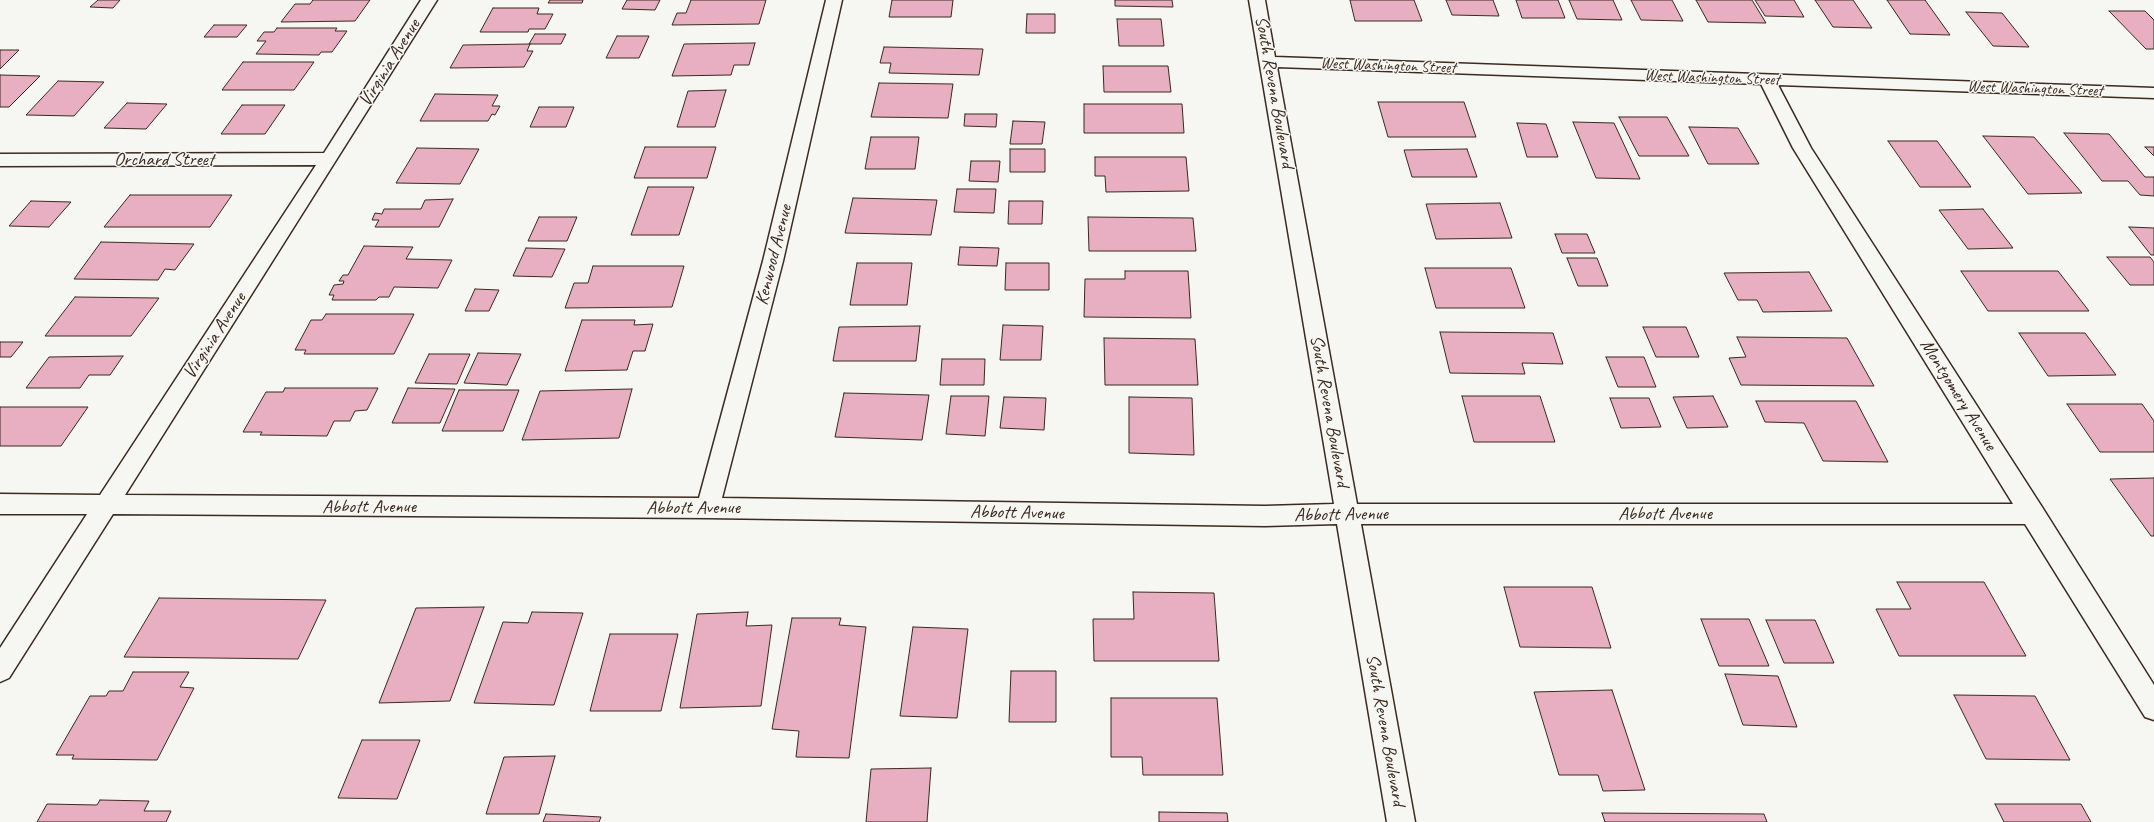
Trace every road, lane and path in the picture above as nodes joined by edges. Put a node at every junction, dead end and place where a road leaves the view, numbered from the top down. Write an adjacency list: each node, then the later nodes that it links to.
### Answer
1 (429, 0): 8 (street, Virginia Avenue)
2 (834, 0): 11 (street, Kenwood Avenue)
3 (1258, 0): 4 (street, South Revena Boulevard)
4 (1269, 62): 5 (street, West Washington Street); 12 (street, South Revena Boulevard)
5 (1767, 80): 6 (street, West Washington Street); 13 (street, Montgomery Avenue)
6 (2154, 93)
7 (0, 160): 8 (street, Orchard Street)
8 (329, 160): 10 (street, Virginia Avenue)
9 (0, 504): 10 (street, Abbott Avenue)
10 (105, 506): 11 (street, Abbott Avenue); 14 (street, Virginia Avenue)
11 (708, 508): 12 (street, Abbott Avenue)
12 (1346, 514): 13 (street, Abbott Avenue); 16 (street, South Revena Boulevard)
13 (2034, 514): 15 (street, Montgomery Avenue)
14 (0, 670)
15 (2154, 708)
16 (1401, 822)

